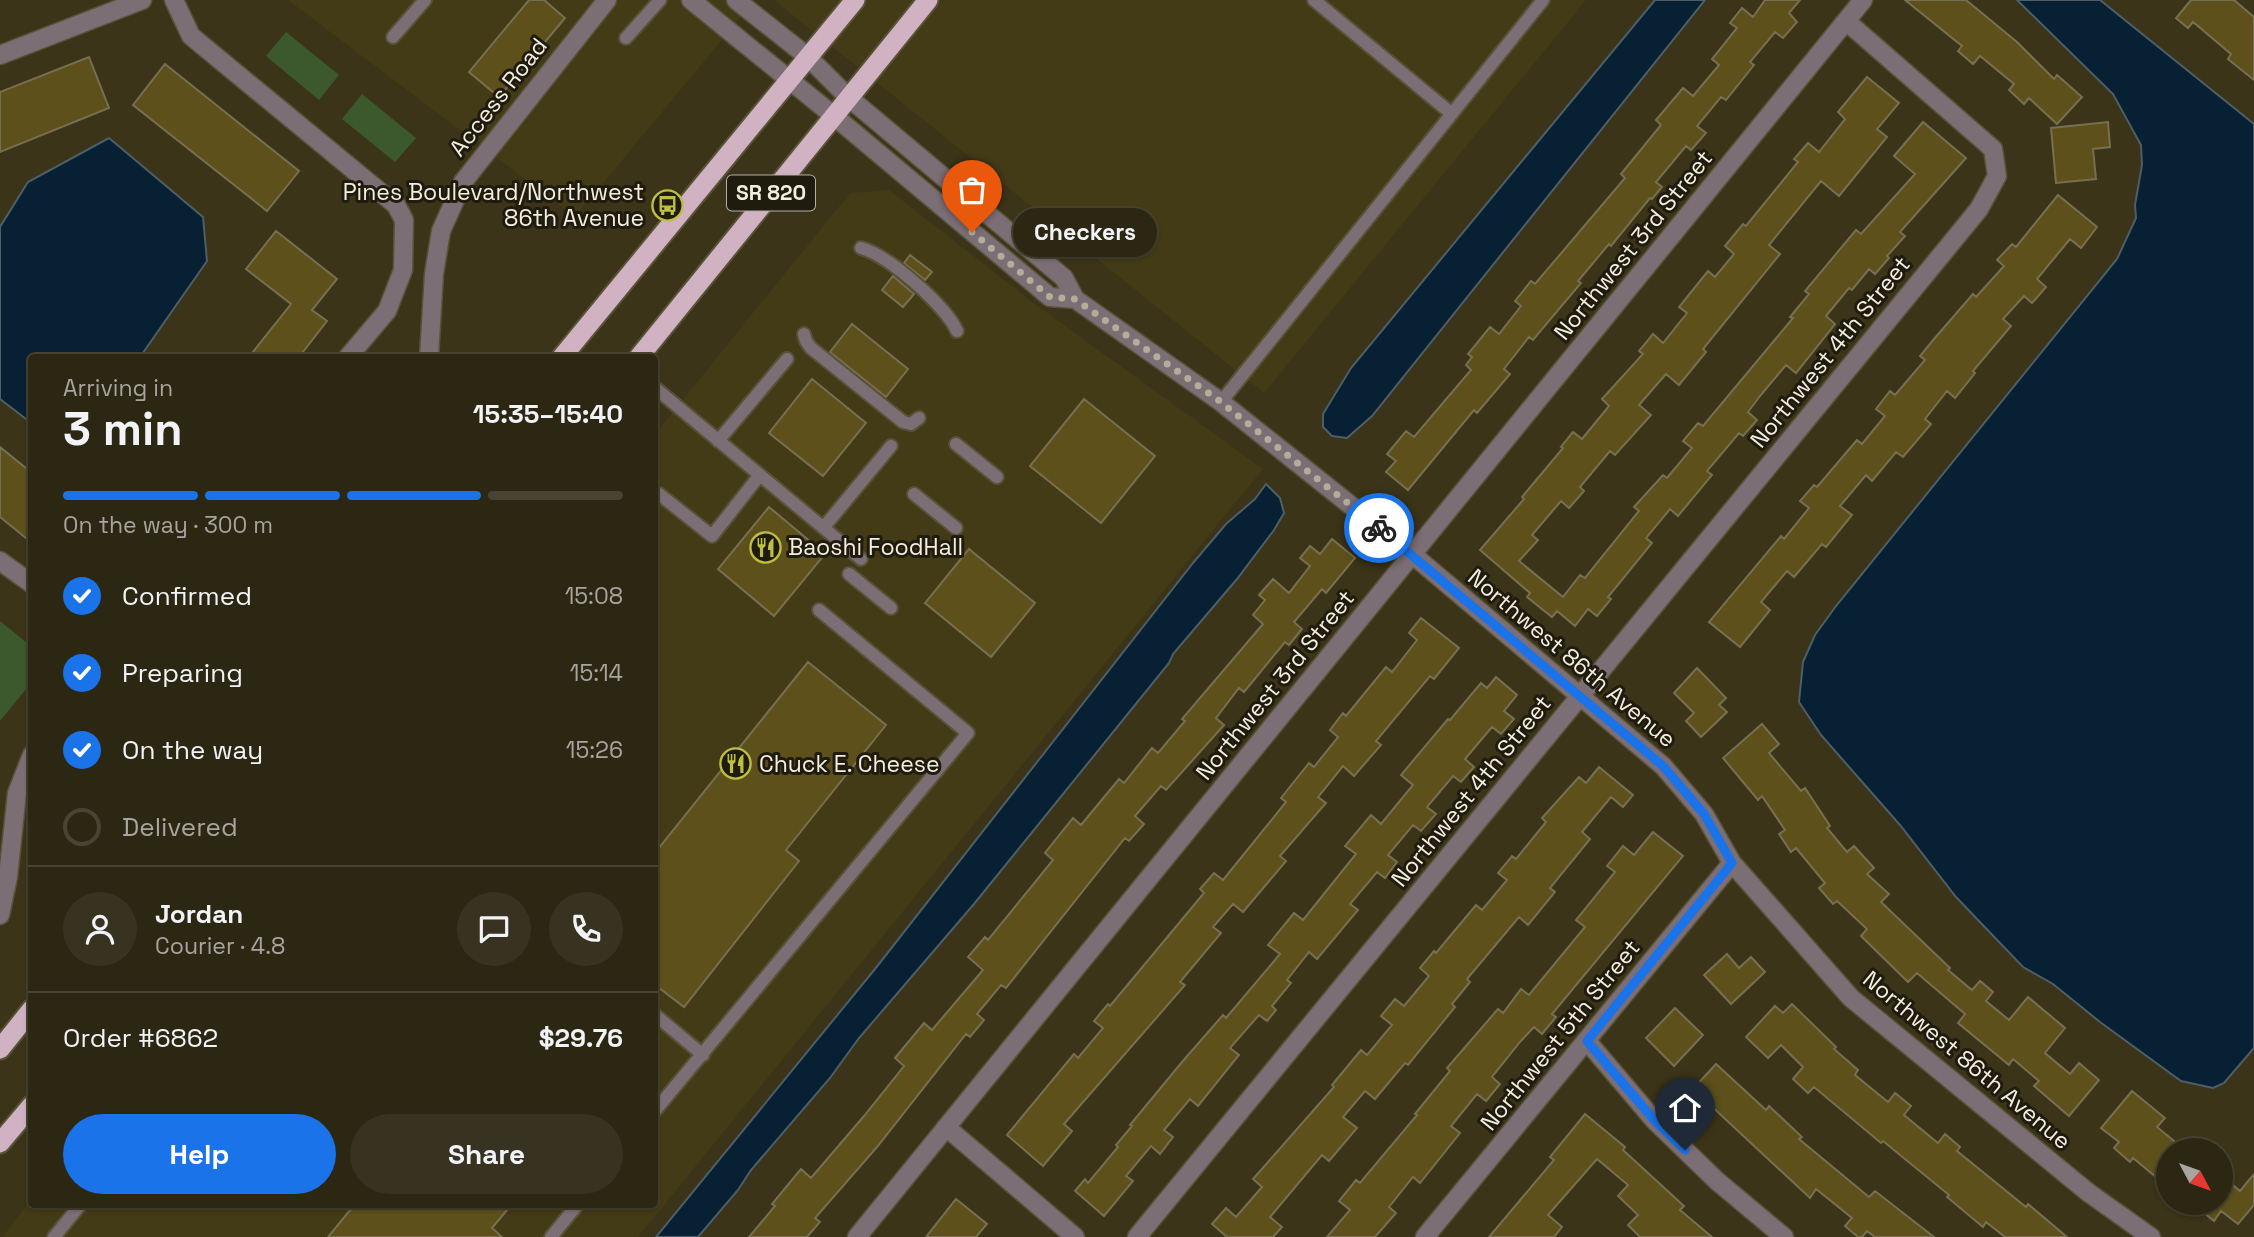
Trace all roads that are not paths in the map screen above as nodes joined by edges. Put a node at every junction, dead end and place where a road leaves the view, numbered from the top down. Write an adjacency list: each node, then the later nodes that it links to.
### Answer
1 (142, 0): 16 (street)
2 (174, 0): 26 (street)
3 (425, 0): 14 (lane)
4 (607, 0): 27 (street, Access Road)
5 (660, 0): 15 (lane)
6 (691, 0): 18 (street, Northwest 86th Avenue)
7 (736, 0): 17 (street, Northwest 86th Avenue)
8 (855, 0): 17 (highway, SR 820)
9 (928, 0): 19 (highway, SR 820)
10 (1314, 0): 20 (lane)
11 (1543, 0): 20 (lane)
12 (1863, 0): 13 (street, Northwest 3rd Street)
13 (1846, 21): 43 (street, Northwest 3rd Street); 50 (street, Northwest 4th Street)
14 (393, 37)
15 (626, 38)
16 (0, 55)
17 (808, 57): 18 (highway, SR 820); 19 (street, Northwest 86th Avenue)
18 (789, 81): 21 (street, Northwest 86th Avenue); 28 (highway, SR 820)
19 (848, 97): 21 (highway, SR 820); 23 (street, Northwest 86th Avenue)
20 (1452, 114): 32 (lane)
21 (834, 116): 23 (street, Northwest 86th Avenue); 29 (highway, SR 820)
22 (861, 248): 24 (lane)
23 (1075, 299): 32 (street, Northwest 86th Avenue)
24 (957, 331)
25 (804, 334): 33 (lane)
26 (351, 354)
27 (429, 354)
28 (564, 354)
29 (641, 354)
30 (787, 359): 34 (lane)
31 (658, 390): 34 (lane)
32 (1222, 402): 43 (street, Northwest 86th Avenue)
33 (919, 418)
34 (718, 442): 37 (lane)
35 (956, 444): 38 (lane)
36 (891, 446): 41 (lane)
37 (759, 476): 40 (lane); 41 (lane)
38 (998, 477)
39 (914, 494): 42 (lane)
40 (658, 495)
41 (824, 527): 44 (lane)
42 (956, 528)
43 (1413, 555): 50 (street, Northwest 86th Avenue); 61 (street, Northwest 3rd Street)
44 (860, 559)
45 (0, 561): 47 (street)
46 (849, 574): 48 (lane)
47 (28, 581)
48 (891, 608)
49 (818, 610): 58 (lane)
50 (1579, 697): 52 (street, Northwest 86th Avenue); 69 (street, Northwest 4th Street)
51 (28, 765): 53 (street)
52 (1732, 863): 56 (street, Northwest 5th Street); 72 (street, Northwest 86th Avenue)
53 (0, 915)
54 (28, 1014): 57 (highway)
55 (658, 1017): 58 (lane)
56 (1587, 1041): 70 (street, Northwest 5th Street); 71 (street)
57 (0, 1049)
58 (703, 1055): 59 (lane)
59 (658, 1107)
60 (28, 1110): 62 (highway)
61 (946, 1128): 67 (street, Northwest 3rd Street); 68 (street)
62 (0, 1143)
63 (78, 1208): 65 (lane)
64 (575, 1208): 66 (lane)
65 (54, 1237)
66 (551, 1237)
67 (857, 1237)
68 (1076, 1237)
69 (1137, 1237)
70 (1425, 1237)
71 (1784, 1237)
72 (2151, 1237)

